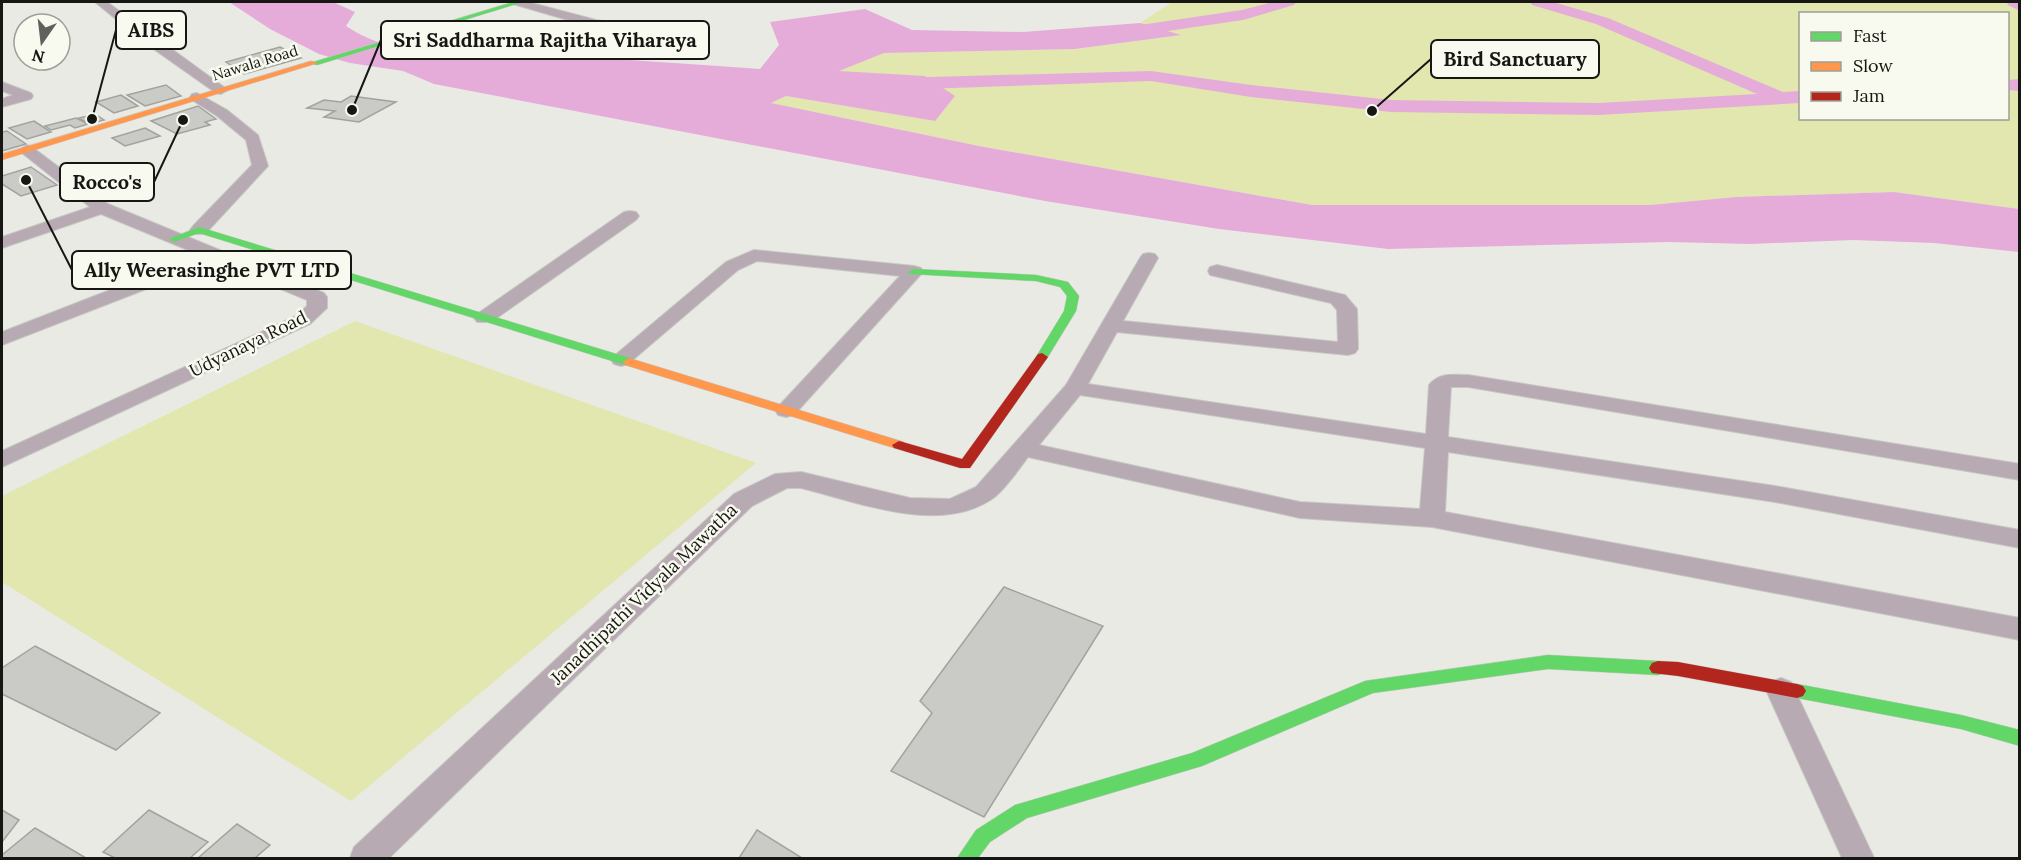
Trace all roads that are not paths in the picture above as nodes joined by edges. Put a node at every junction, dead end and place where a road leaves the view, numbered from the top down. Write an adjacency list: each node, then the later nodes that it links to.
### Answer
1 (100, 2): 5 (street)
2 (518, 2): 3 (street); 5 (street, Nawala Road)
3 (670, 47)
4 (2, 86): 7 (street)
5 (221, 90): 6 (street, Nawala Road)
6 (197, 97): 8 (street, Nawala Road); 12 (street)
7 (2, 103)
8 (27, 150): 9 (street, Nawala Road); 10 (street, Udyanaya Road)
9 (2, 157)
10 (102, 208): 13 (street, Udyanaya Road); 14 (street)
11 (630, 216): 19 (street)
12 (199, 230): 13 (street); 19 (street)
13 (174, 238): 15 (street, Udyanaya Road)
14 (2, 243)
15 (214, 256): 21 (street); 27 (street, Udyanaya Road)
16 (1149, 258): 20 (street, Janadhipathi Vidyala Mawatha)
17 (1217, 271): 20 (street)
18 (914, 272): 22 (street); 24 (street); 24 (street)
19 (484, 318): 22 (street)
20 (1112, 326): 23 (street, Janadhipathi Vidyala Mawatha)
21 (2, 339)
22 (621, 360): 24 (street)
23 (1075, 388): 25 (street); 26 (street, Janadhipathi Vidyala Mawatha)
24 (786, 410)
25 (1438, 444): 28 (street); 29 (street); 30 (street)
26 (1024, 449): 29 (street); 34 (street, Janadhipathi Vidyala Mawatha)
27 (2, 460)
28 (2019, 472)
29 (1432, 518): 31 (street)
30 (2019, 539)
31 (2019, 629)
32 (1782, 690): 33 (street); 35 (street); 36 (street)
33 (2019, 738)
34 (366, 858)
35 (967, 858)
36 (1858, 858)

